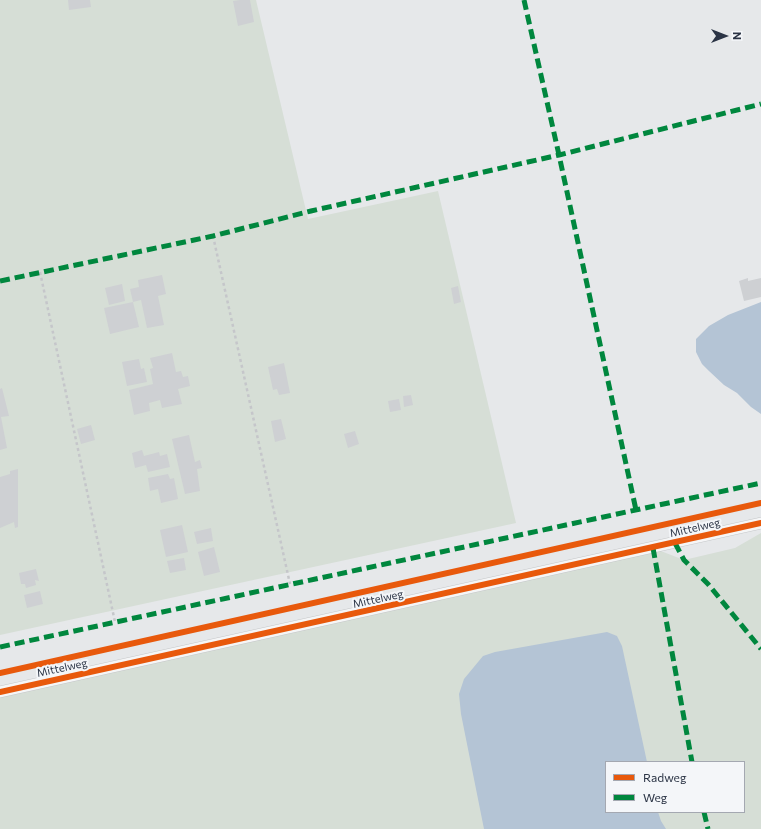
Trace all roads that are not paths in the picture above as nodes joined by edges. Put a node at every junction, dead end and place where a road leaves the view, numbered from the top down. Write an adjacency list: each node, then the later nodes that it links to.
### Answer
1 (761, 523): 2 (lane, Mittelweg)
2 (0, 692)

